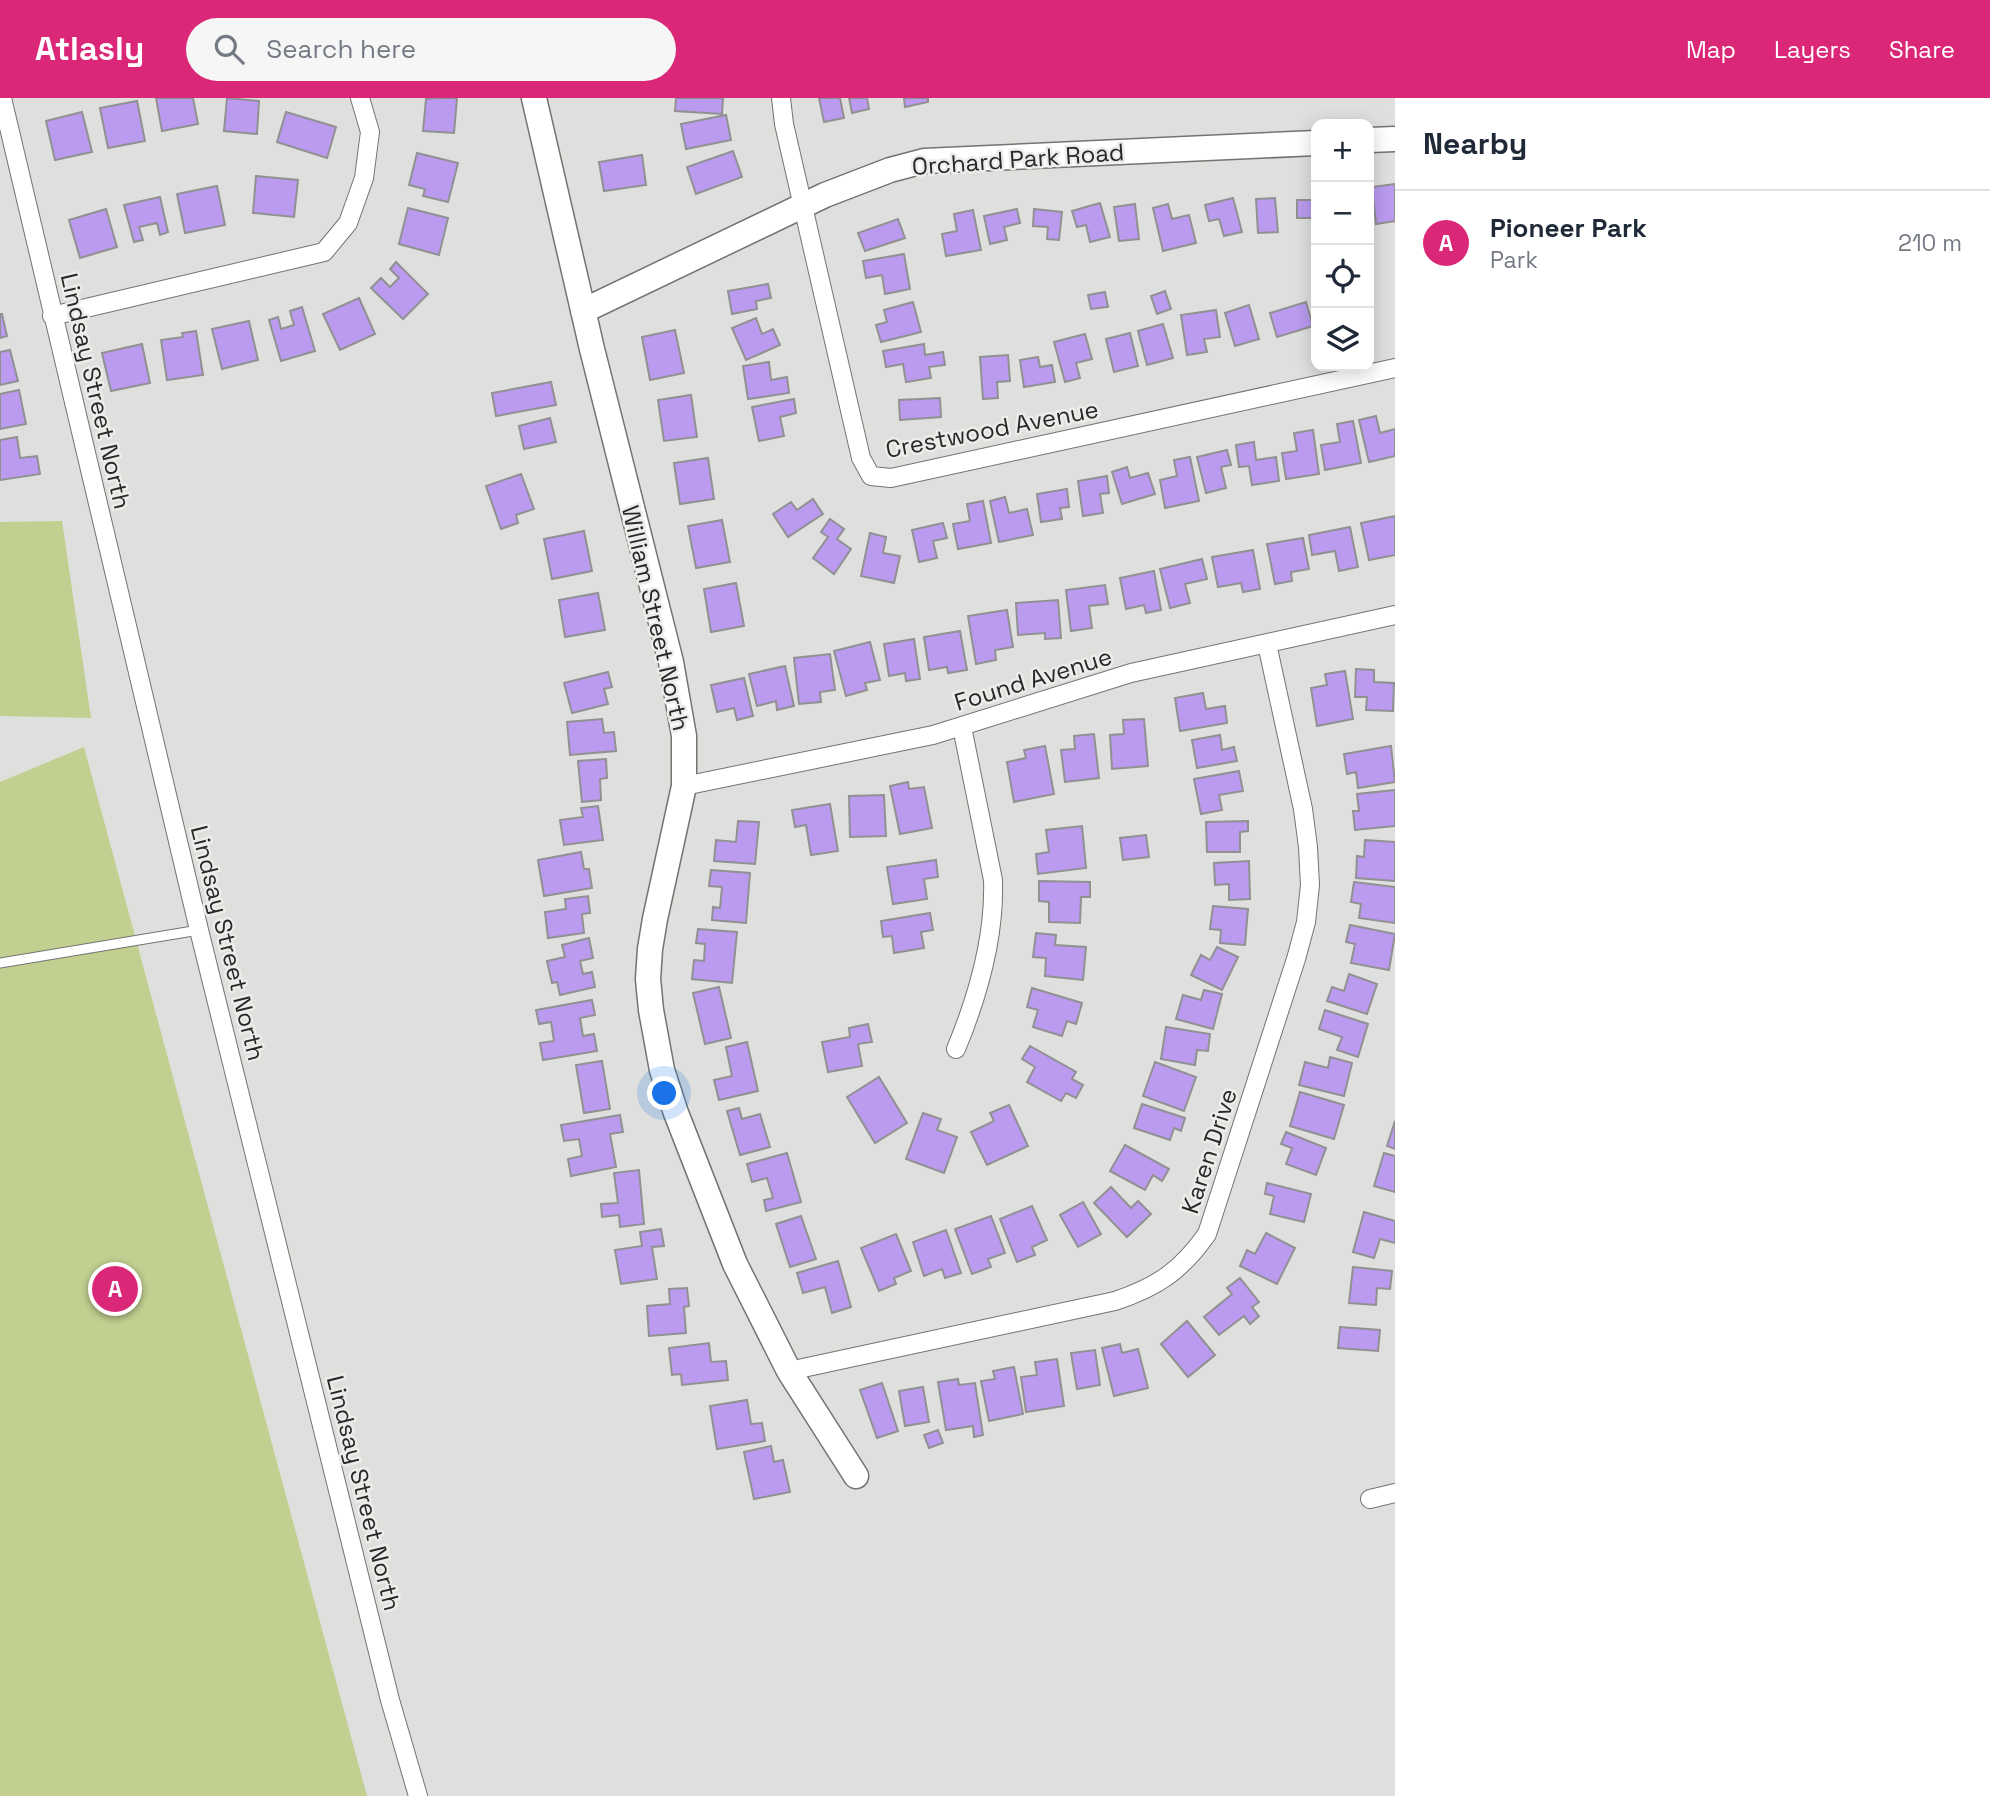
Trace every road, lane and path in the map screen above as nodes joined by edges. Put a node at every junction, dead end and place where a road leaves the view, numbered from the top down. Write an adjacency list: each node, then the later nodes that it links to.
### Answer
1 (2, 98): 10 (street, Lindsay Street North)
2 (360, 98): 10 (street)
3 (534, 98): 9 (street, William Street North)
4 (780, 98): 8 (street)
5 (1395, 139): 6 (street)
6 (1374, 140)
7 (1311, 143): 8 (street, Orchard Park Road)
8 (803, 206): 9 (street, Orchard Park Road); 11 (street, Crestwood Avenue)
9 (583, 311): 15 (street, William Street North)
10 (52, 316): 16 (street, Lindsay Street North)
11 (1395, 368)
12 (1395, 615): 13 (street, Found Avenue)
13 (1267, 644): 14 (street, Found Avenue); 19 (street, Karen Drive)
14 (961, 727): 15 (street, Found Avenue); 18 (street)
15 (684, 786): 19 (street, William Street North)
16 (199, 930): 17 (lane); 23 (street, Lindsay Street North)
17 (0, 963)
18 (956, 1049)
19 (789, 1371): 20 (street, William Street North)
20 (856, 1476)
21 (1395, 1493): 22 (street)
22 (1370, 1499)
23 (418, 1796)

